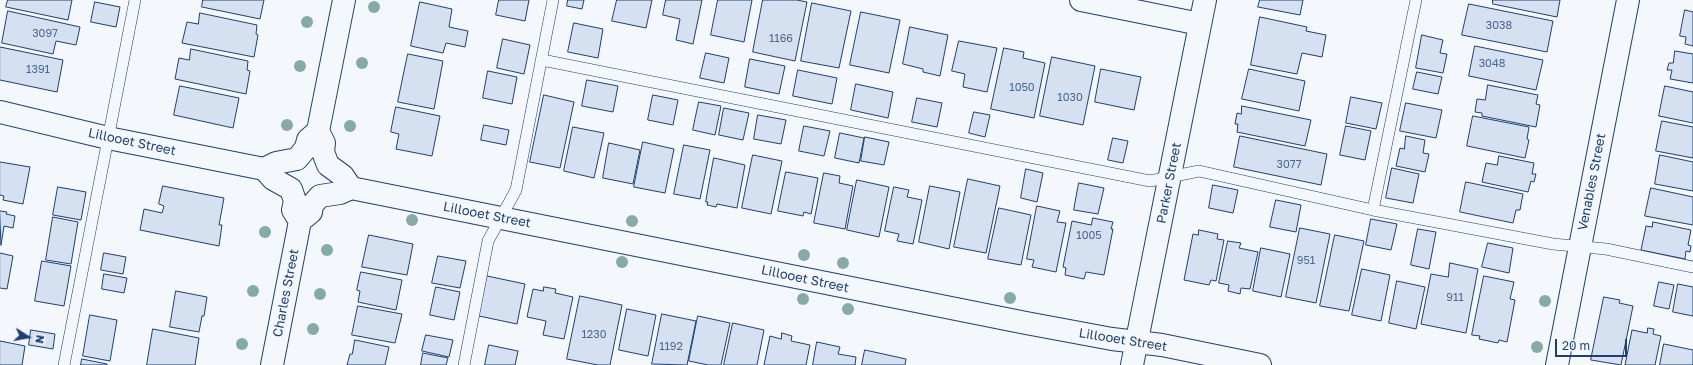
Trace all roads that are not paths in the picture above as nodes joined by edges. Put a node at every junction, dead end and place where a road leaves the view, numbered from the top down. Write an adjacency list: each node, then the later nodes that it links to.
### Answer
1 (135, 0): 12 (lane)
2 (344, 0): 11 (street)
3 (553, 0): 9 (lane)
4 (1080, 0): 8 (street)
5 (1205, 0): 8 (street, Parker Street)
6 (1416, 0): 17 (lane)
7 (1628, 0): 20 (street, Venables Street)
8 (1200, 24): 14 (street, Parker Street)
9 (542, 60): 14 (lane); 18 (lane)
10 (0, 112): 12 (street, Lillooet Street)
11 (318, 131): 13 (street); 15 (street)
12 (108, 138): 13 (street, Lillooet Street); 23 (lane)
13 (264, 169): 19 (street, Charles Street)
14 (1171, 176): 17 (lane); 22 (street, Parker Street)
15 (351, 188): 16 (street, Lillooet Street); 18 (street, Lillooet Street)
16 (320, 196): 19 (street, Charles Street)
17 (1373, 210): 20 (lane)
18 (500, 217): 22 (street, Lillooet Street); 25 (lane)
19 (300, 221): 24 (street, Charles Street)
20 (1580, 246): 21 (lane); 28 (street, Venables Street)
21 (1693, 267)
22 (1136, 342): 26 (street, Parker Street); 27 (street, Lillooet Street)
23 (64, 365)
24 (272, 365)
25 (464, 365)
26 (1132, 365)
27 (1260, 365)
28 (1557, 365)

